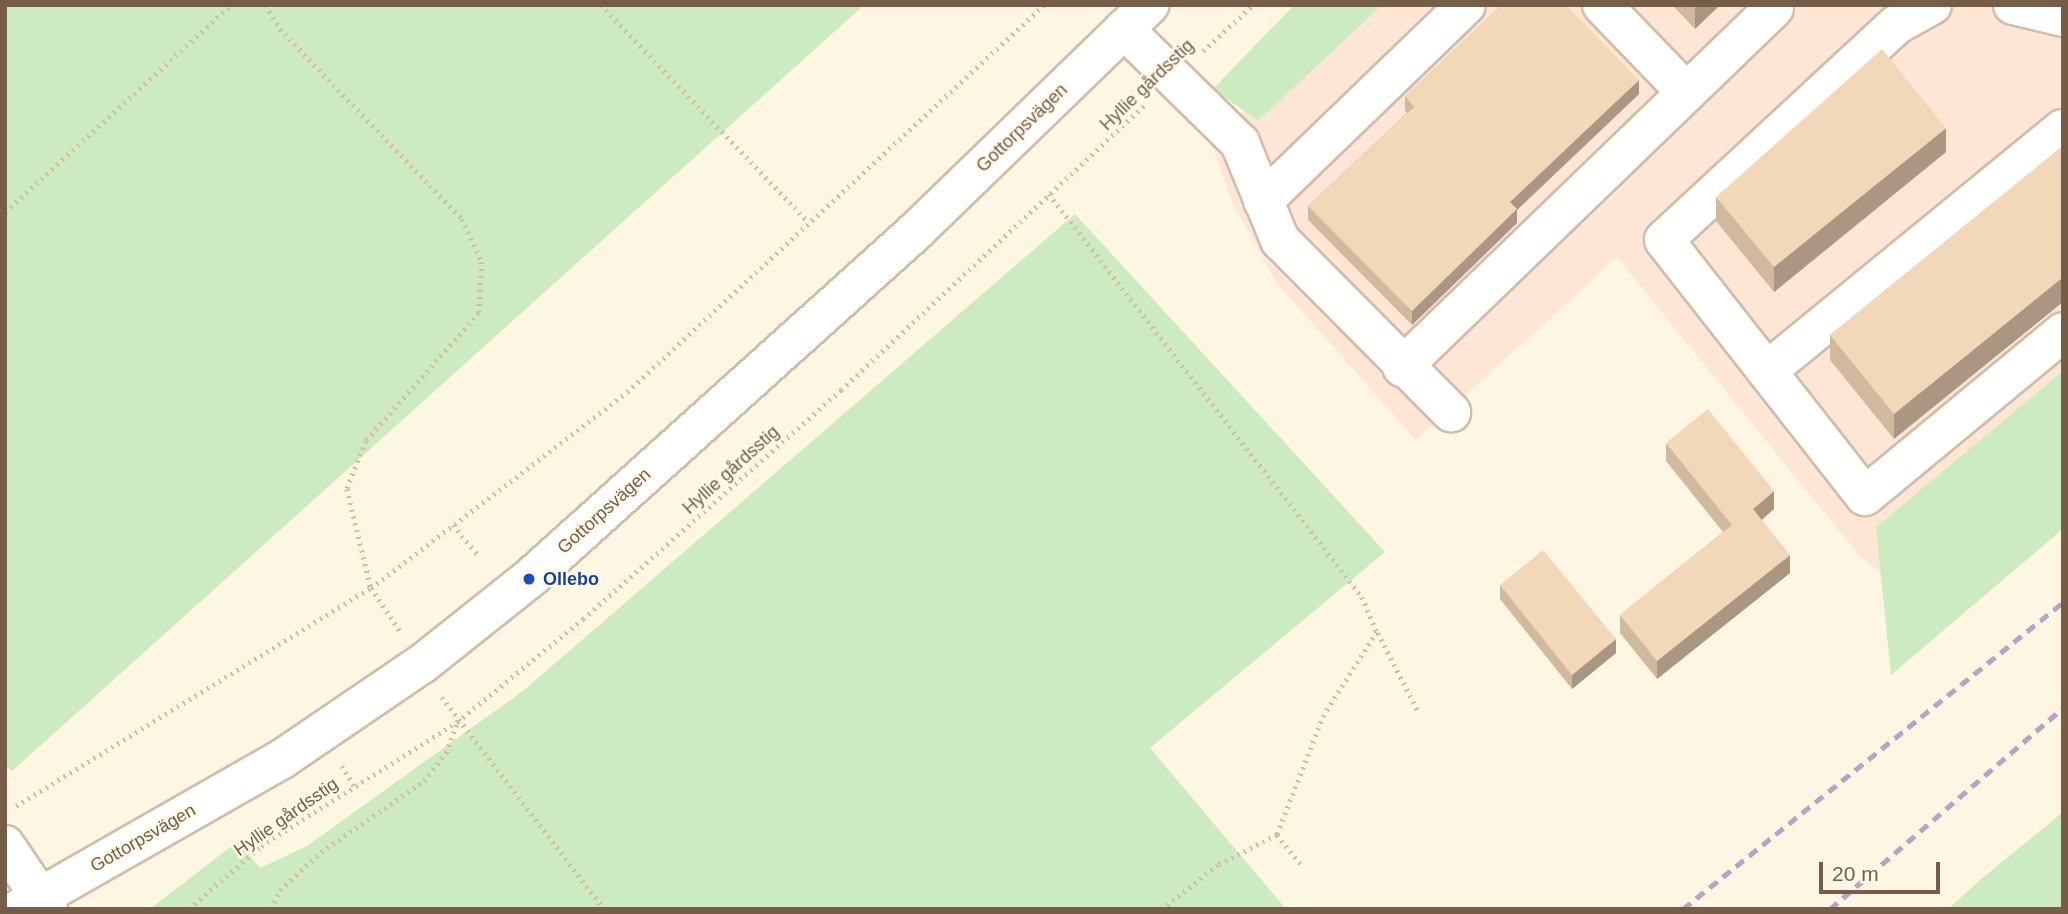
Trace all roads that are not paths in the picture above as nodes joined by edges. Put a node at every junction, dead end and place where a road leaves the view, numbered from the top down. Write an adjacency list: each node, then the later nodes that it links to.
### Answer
1 (1466, 5): 10 (street)
2 (1602, 5): 8 (street)
3 (1932, 5): 13 (street)
4 (2013, 5): 7 (street)
5 (1774, 8): 8 (street)
6 (1136, 17): 10 (street, Gottorpsvägen); 16 (street, Gottorpsvägen)
7 (2063, 17)
8 (1686, 92): 12 (street)
9 (2063, 130): 13 (street)
10 (1263, 201): 12 (street, Gottorpsvägen)
11 (2063, 332): 13 (street)
12 (1402, 367): 14 (street, Gottorpsvägen)
13 (1767, 371)
14 (1451, 412)
15 (5, 845): 16 (street)
16 (36, 905)

